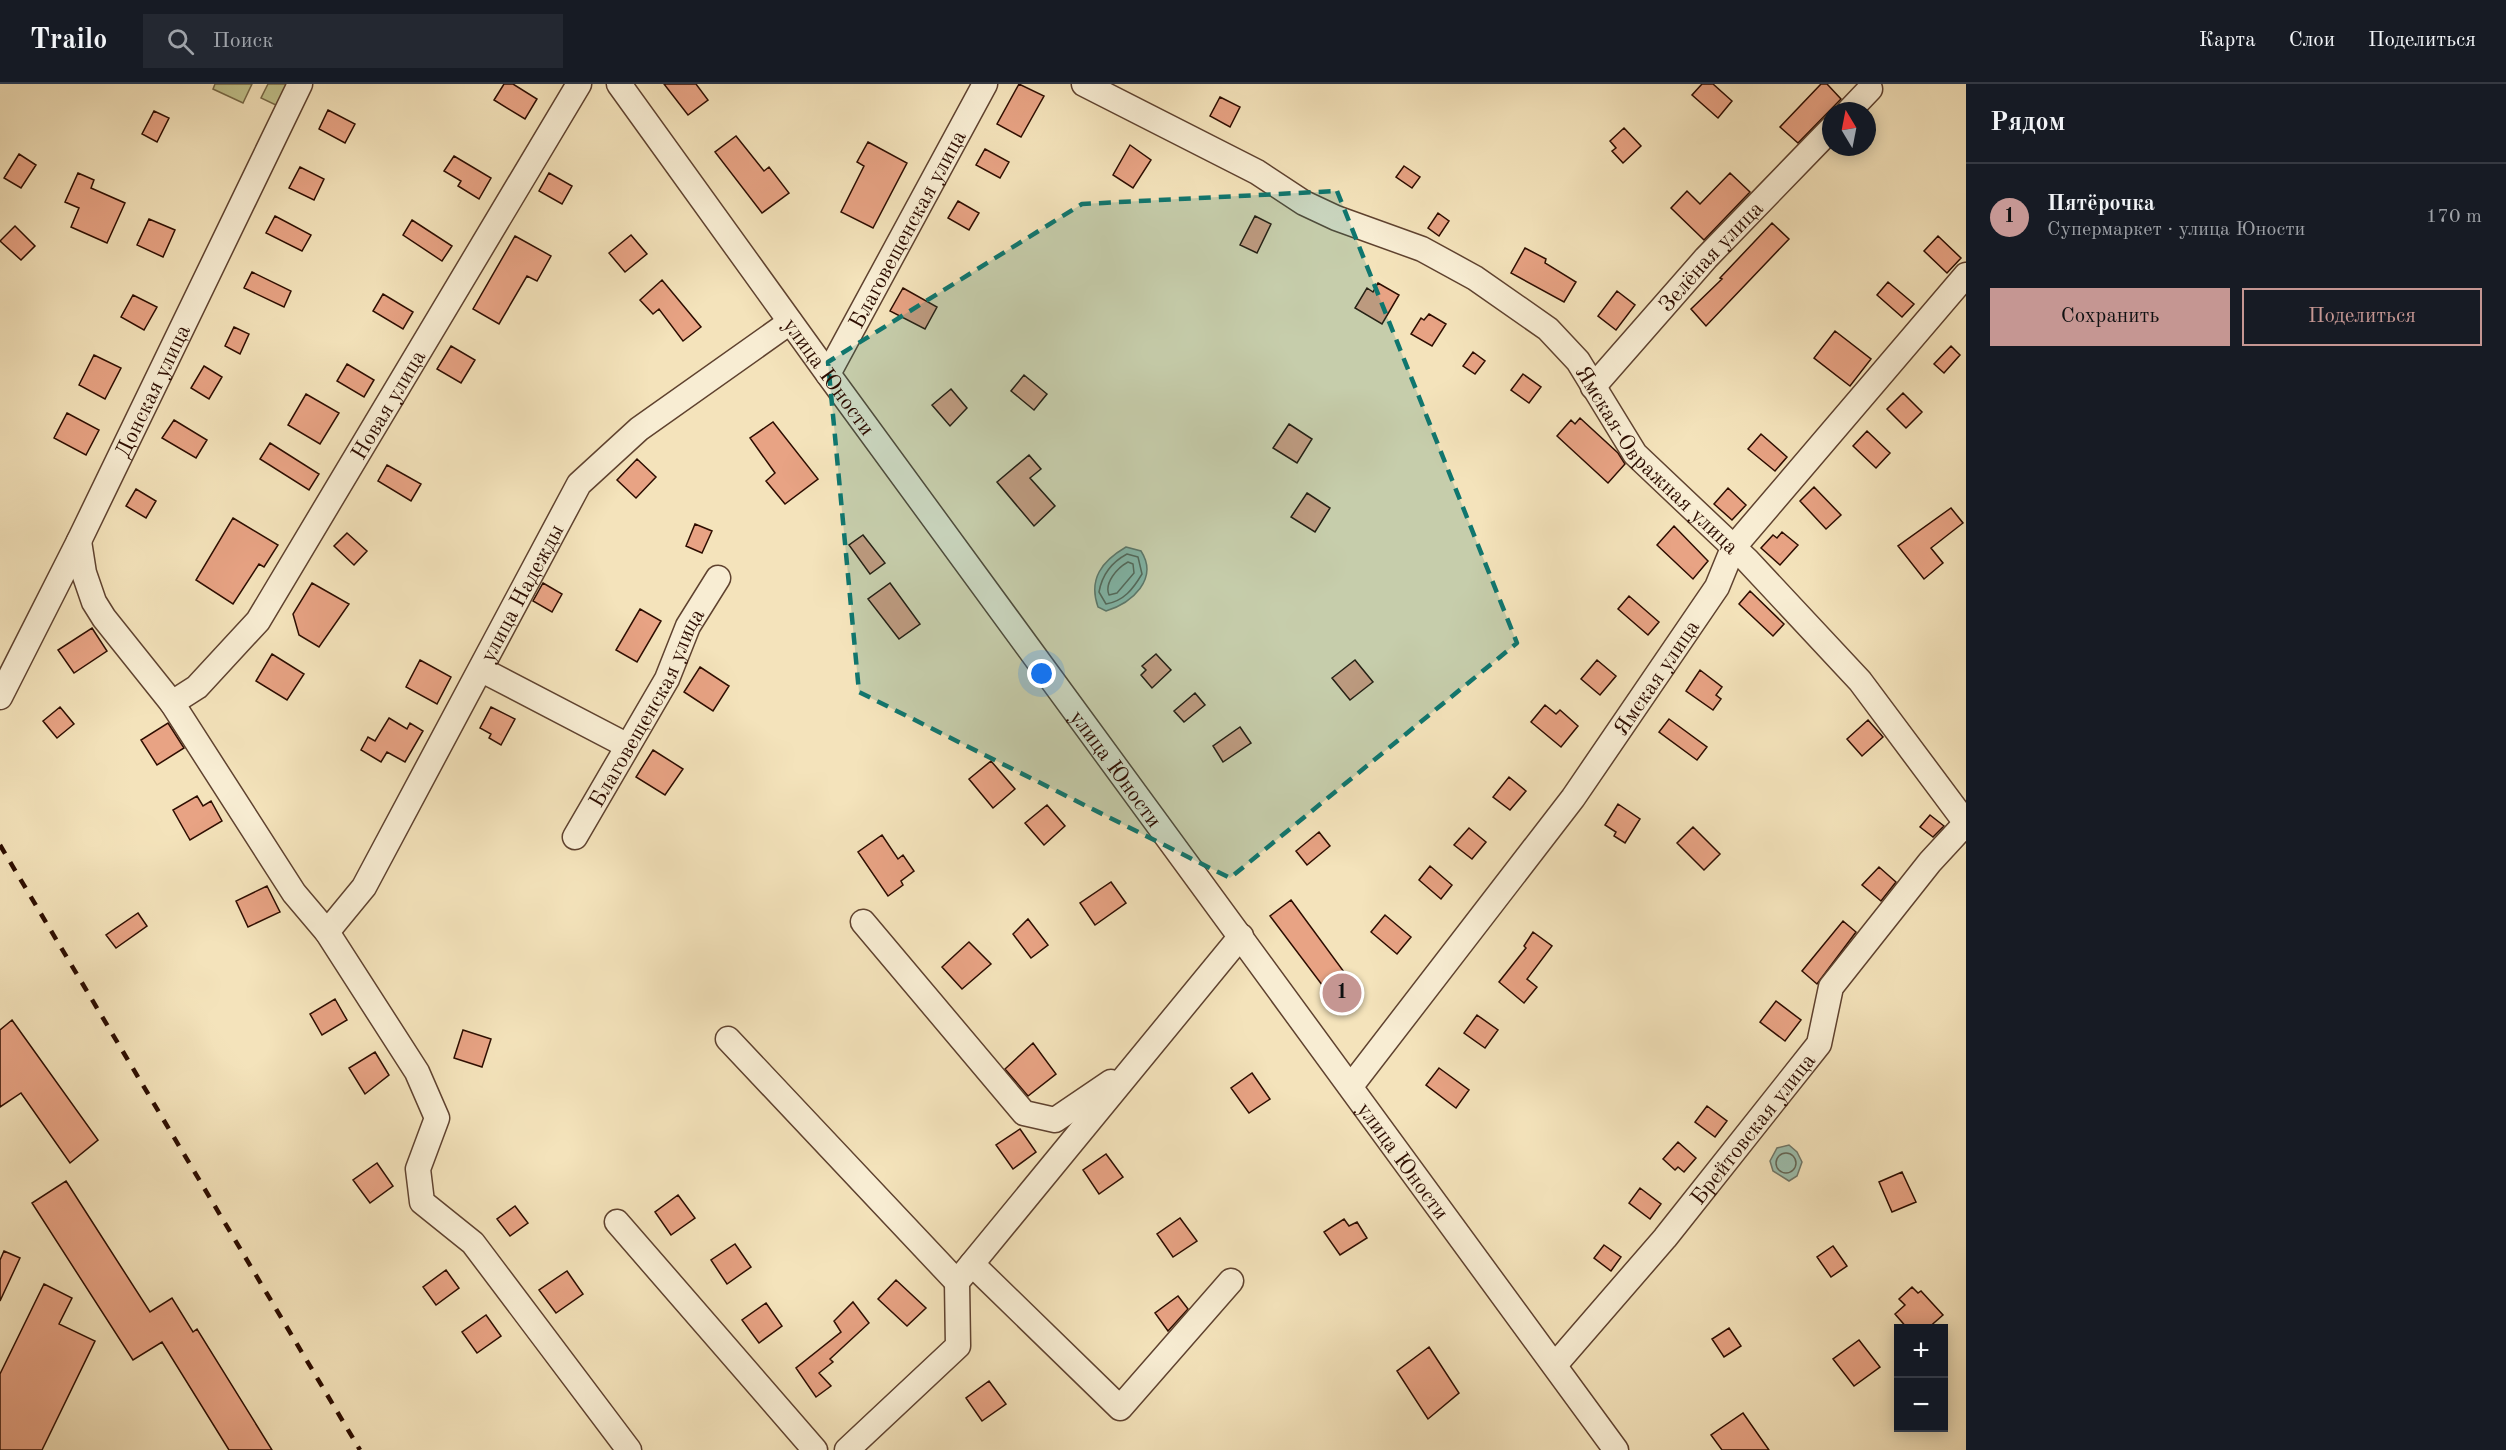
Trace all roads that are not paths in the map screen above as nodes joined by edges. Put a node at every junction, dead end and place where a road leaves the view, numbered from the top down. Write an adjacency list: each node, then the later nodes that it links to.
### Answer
1 (300, 84): 13 (street, Донская улица)
2 (579, 84): 18 (street, Новая улица)
3 (619, 84): 10 (street, улица Юности)
4 (985, 84): 11 (street, Благовещенская улица)
5 (1084, 84): 12 (street, Ямская-Овражная улица)
6 (1870, 89): 7 (street)
7 (1858, 102)
8 (1822, 138): 12 (street, Зелёная улица)
9 (1966, 275): 14 (street, Ямская улица)
10 (790, 322): 11 (street, улица Юности); 16 (street, улица Надежды)
11 (828, 374): 24 (street, улица Юности)
12 (1593, 387): 14 (street, Ямская-Овражная улица)
13 (79, 541): 17 (street, Донская улица); 18 (street)
14 (1733, 548): 20 (street, Ямская-Овражная улица); 27 (street, Ямская улица)
15 (718, 578): 19 (street, Благовещенская улица)
16 (482, 670): 19 (street); 23 (street, улица Надежды)
17 (0, 697)
18 (172, 703): 23 (street)
19 (626, 746): 21 (street, Благовещенская улица)
20 (1966, 823): 31 (street, Брейтовская улица)
21 (575, 837)
22 (863, 922): 26 (street)
23 (327, 932): 32 (street)
24 (1241, 936): 26 (street); 27 (street, улица Юности)
25 (728, 1039): 29 (street)
26 (1132, 1068): 29 (street)
27 (1351, 1086): 31 (street, улица Юности)
28 (617, 1222): 33 (street)
29 (964, 1273): 30 (street); 34 (street)
30 (1231, 1281)
31 (1555, 1365): 35 (street, улица Юности)
32 (629, 1450)
33 (815, 1450)
34 (847, 1450)
35 (1616, 1450)

